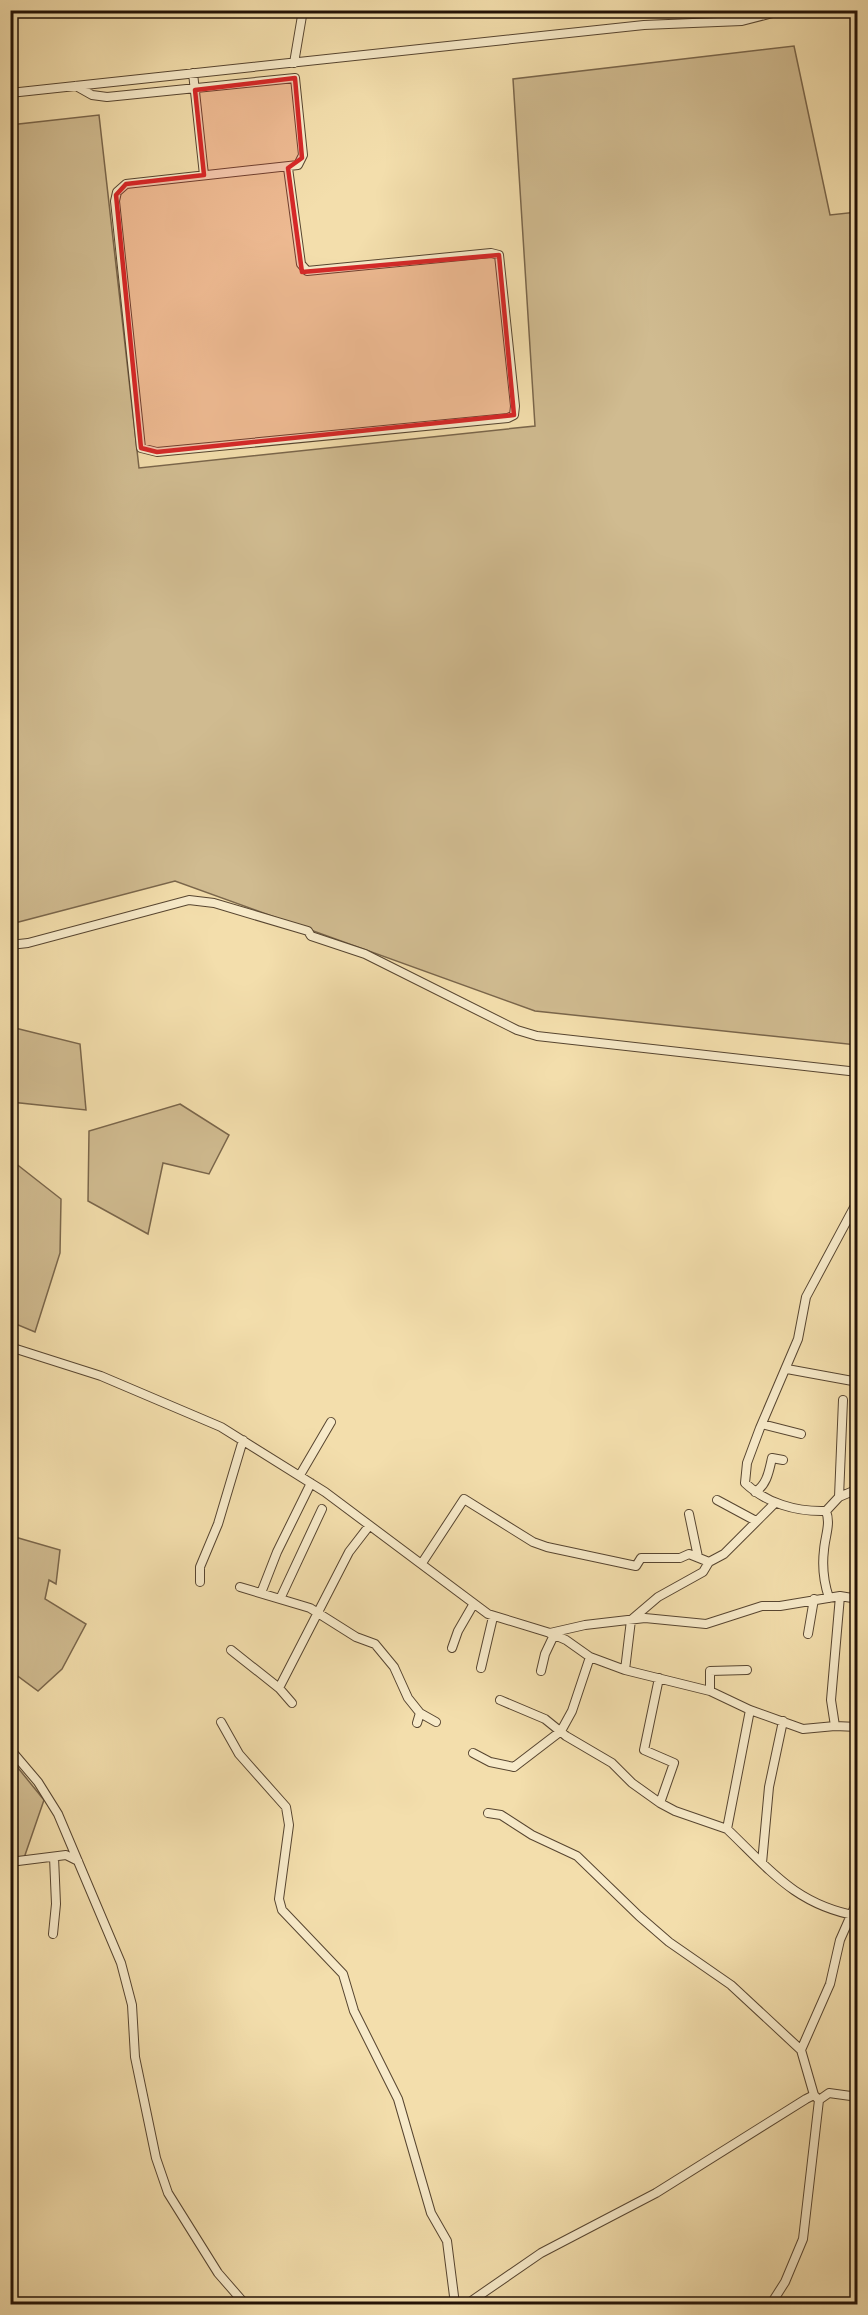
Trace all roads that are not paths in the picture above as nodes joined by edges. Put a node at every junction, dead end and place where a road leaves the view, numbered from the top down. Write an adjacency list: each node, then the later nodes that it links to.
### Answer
1 (303, 10): 5 (street)
2 (745, 10): 4 (street)
3 (784, 10): 4 (street)
4 (742, 21): 5 (street)
5 (294, 63): 6 (street)
6 (193, 73): 7 (street); 8 (street)
7 (76, 86): 8 (street); 9 (street)
8 (195, 90): 10 (street); 11 (street)
9 (10, 93)
10 (288, 168): 11 (street); 11 (street)
11 (204, 175)
12 (10, 945): 13 (street)
13 (858, 1072)
14 (858, 1200): 16 (street)
15 (10, 1347): 22 (street)
16 (787, 1369): 17 (street); 20 (street)
17 (858, 1382)
18 (843, 1400): 28 (street)
19 (331, 1422): 24 (street)
20 (762, 1424): 21 (street); 26 (street)
21 (801, 1434)
22 (243, 1440): 24 (street); 39 (street)
23 (783, 1460): 26 (street)
24 (300, 1475): 25 (street)
25 (311, 1482): 35 (street); 41 (street)
26 (755, 1492): 30 (street)
27 (857, 1492): 28 (street)
28 (839, 1497): 32 (street)
29 (717, 1500): 34 (street)
30 (775, 1503): 32 (street); 34 (street)
31 (322, 1509): 44 (street)
32 (826, 1511): 43 (street)
33 (689, 1514): 36 (street)
34 (756, 1521): 37 (street)
35 (369, 1526): 38 (street); 48 (street)
36 (698, 1557): 37 (street); 38 (street)
37 (709, 1562): 50 (street)
38 (422, 1563): 47 (street)
39 (200, 1582)
40 (240, 1587): 41 (street)
41 (261, 1593): 44 (street)
42 (840, 1596): 43 (street); 46 (street); 71 (street)
43 (829, 1598): 45 (street)
44 (279, 1599): 48 (street)
45 (814, 1599): 50 (street); 52 (street)
46 (858, 1599)
47 (473, 1605): 49 (street); 53 (street)
48 (320, 1612): 61 (street); 66 (street)
49 (493, 1617): 51 (street); 56 (street)
50 (631, 1620): 51 (street); 57 (street)
51 (552, 1634): 55 (street); 59 (street)
52 (808, 1634)
53 (452, 1648)
54 (231, 1650): 61 (street)
55 (590, 1657): 57 (street); 73 (street)
56 (481, 1668)
57 (625, 1670): 60 (street)
58 (747, 1670): 62 (street)
59 (541, 1671)
60 (659, 1678): 62 (street); 76 (street)
61 (279, 1688): 64 (street)
62 (710, 1691): 65 (street)
63 (500, 1700): 73 (street)
64 (292, 1703)
65 (750, 1710): 67 (street); 78 (street)
66 (420, 1713): 69 (street); 70 (street)
67 (783, 1721): 71 (street); 82 (street)
68 (221, 1722): 90 (street)
69 (417, 1722)
70 (436, 1722)
71 (835, 1726): 72 (street)
72 (858, 1727)
73 (561, 1731): 75 (street); 76 (street)
74 (10, 1749): 80 (street)
75 (473, 1753)
76 (660, 1803): 78 (street)
77 (488, 1814): 86 (street)
78 (727, 1829): 82 (street)
79 (54, 1857): 80 (street); 81 (street); 85 (street)
80 (78, 1861): 89 (street)
81 (10, 1862)
82 (762, 1863): 84 (street)
83 (858, 1892): 84 (street)
84 (854, 1916): 86 (street)
85 (53, 1934)
86 (801, 2049): 87 (street)
87 (816, 2097): 88 (street); 91 (street); 92 (street)
88 (858, 2097)
89 (245, 2304)
90 (455, 2304)
91 (467, 2304)
92 (771, 2304)

